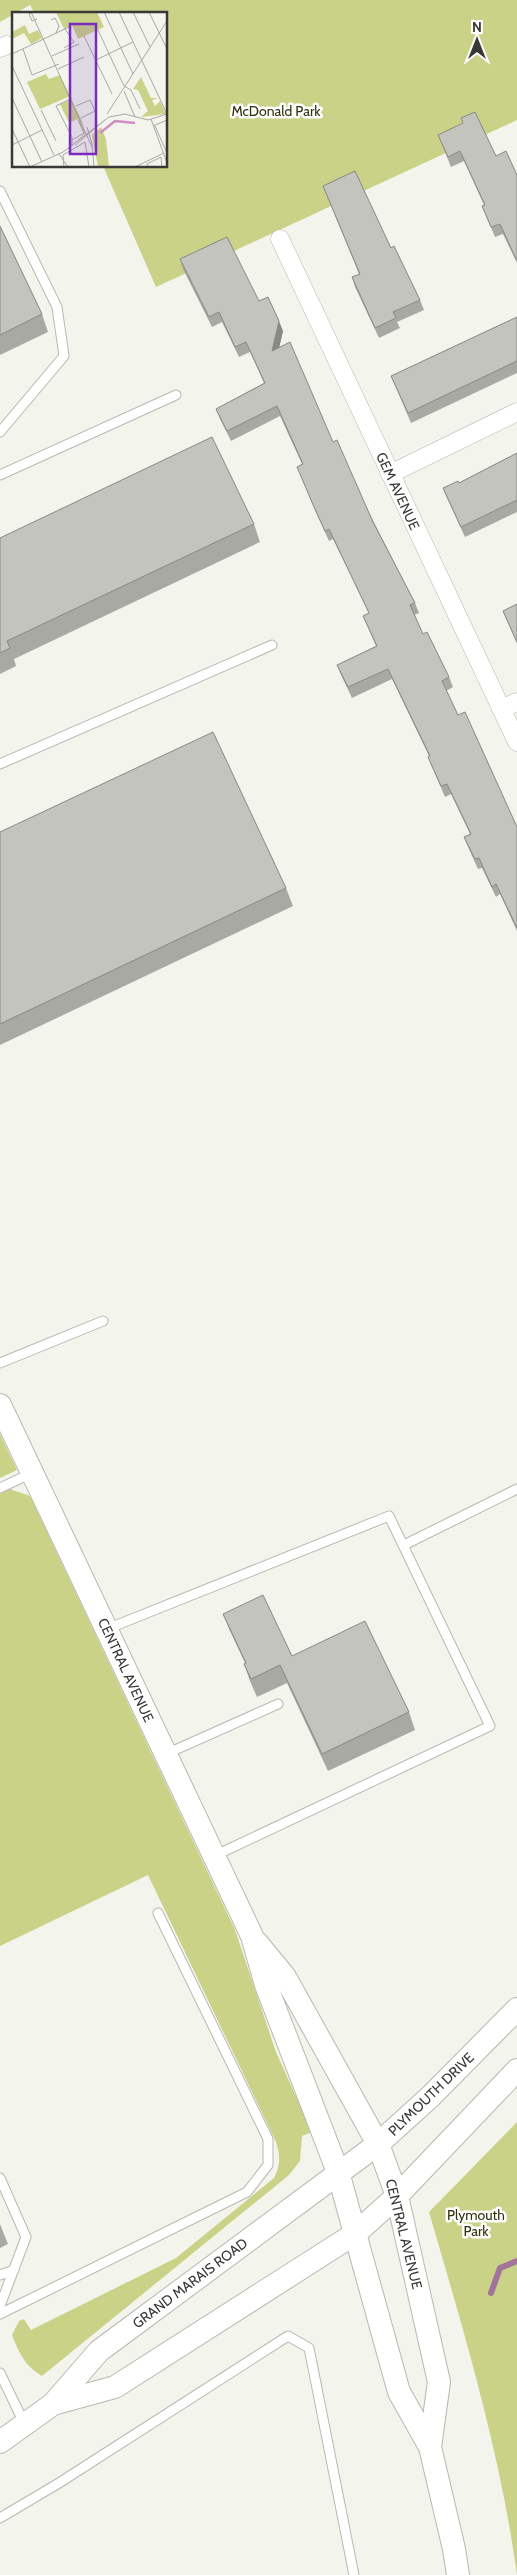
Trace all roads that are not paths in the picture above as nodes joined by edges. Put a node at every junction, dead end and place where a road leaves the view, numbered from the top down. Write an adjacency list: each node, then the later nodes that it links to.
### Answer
1 (0, 191): 5 (lane)
2 (280, 239): 6 (street, GEM AVENUE)
3 (176, 395): 7 (lane)
4 (517, 412): 6 (street)
5 (0, 432)
6 (390, 474): 9 (street, GEM AVENUE)
7 (0, 475)
8 (272, 645): 11 (lane)
9 (509, 705): 10 (street, GEM AVENUE)
10 (517, 742)
11 (0, 764)
12 (103, 1321): 13 (lane)
13 (0, 1363)
14 (0, 1405): 15 (street, CENTRAL AVENUE)
15 (32, 1473): 16 (lane); 19 (street, CENTRAL AVENUE)
16 (0, 1488)
17 (517, 1488): 18 (lane)
18 (404, 1545): 19 (lane); 22 (lane)
19 (107, 1630): 21 (street, CENTRAL AVENUE)
20 (278, 1704): 21 (lane)
21 (166, 1754): 22 (street, CENTRAL AVENUE)
22 (214, 1856): 24 (street, CENTRAL AVENUE)
23 (158, 1912): 35 (lane)
24 (252, 1936): 27 (street, CENTRAL AVENUE); 28 (street, CENTRAL AVENUE)
25 (517, 2009): 27 (street, PLYMOUTH DRIVE)
26 (517, 2070): 30 (street)
27 (378, 2144): 28 (street, PLYMOUTH DRIVE); 30 (street, CENTRAL AVENUE)
28 (338, 2172): 31 (street, CENTRAL AVENUE); 37 (street, GRAND MARAIS ROAD)
29 (0, 2178): 32 (lane)
30 (397, 2196): 31 (street); 40 (street, CENTRAL AVENUE)
31 (356, 2233): 37 (street, GRAND MARAIS ROAD); 40 (street, CENTRAL AVENUE)
32 (14, 2270): 33 (lane); 34 (lane)
33 (0, 2275)
34 (0, 2306)
35 (0, 2314)
36 (0, 2373): 38 (lane)
37 (53, 2404): 38 (street, GRAND MARAIS ROAD)
38 (25, 2425): 39 (street, GRAND MARAIS ROAD)
39 (0, 2442)
40 (430, 2447): 43 (street, CENTRAL AVENUE)
41 (0, 2518): 42 (lane)
42 (354, 2575)
43 (458, 2575)

